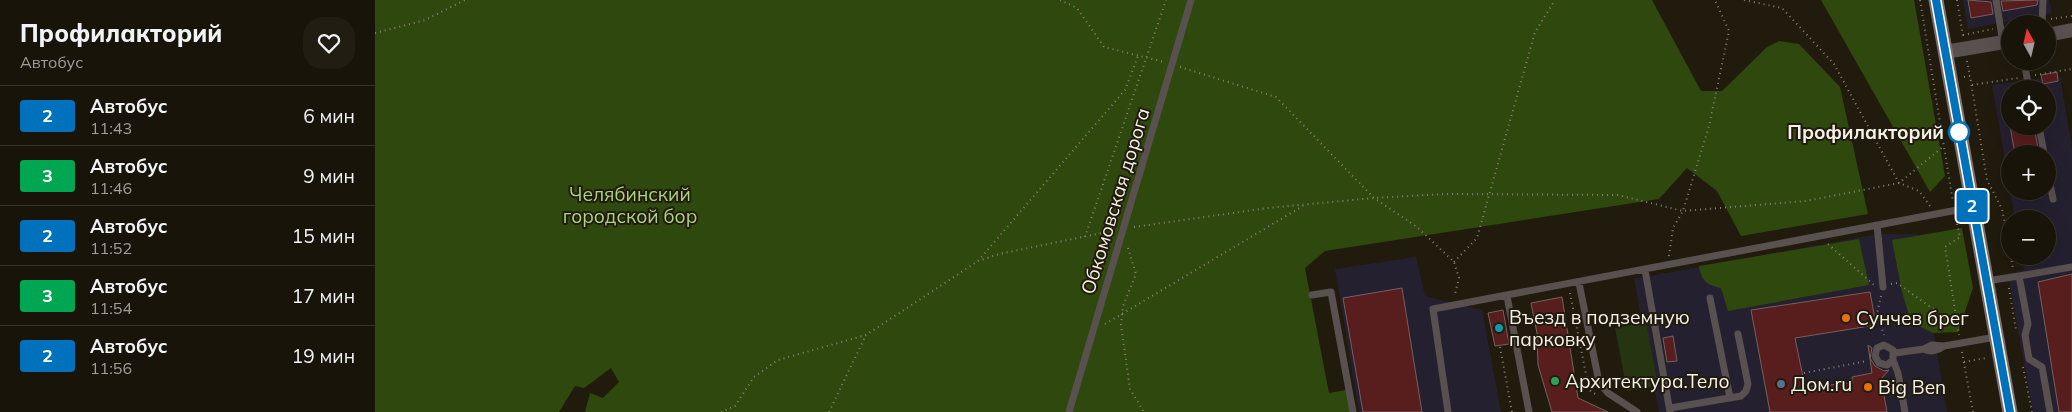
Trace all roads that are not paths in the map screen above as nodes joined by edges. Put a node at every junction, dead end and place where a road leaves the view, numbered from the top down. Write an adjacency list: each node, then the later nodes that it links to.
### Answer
1 (1191, 0): 27 (lane, Обкомовская дорога)
2 (1936, 0): 10 (main road)
3 (1996, 0): 6 (lane)
4 (2043, 0): 5 (lane)
5 (2042, 15)
6 (2001, 30)
7 (2072, 30): 8 (street)
8 (2056, 33)
9 (2001, 43): 10 (street)
10 (1945, 52): 11 (main road)
11 (1973, 207): 12 (lane); 16 (main road)
12 (1877, 225): 14 (lane); 18 (lane)
13 (2072, 267): 15 (lane)
14 (1645, 270): 17 (lane); 26 (lane)
15 (2019, 276): 16 (lane); 34 (lane)
16 (1986, 281): 23 (main road)
17 (1579, 283): 20 (lane); 31 (lane)
18 (1883, 287)
19 (1312, 295): 28 (lane)
20 (1507, 296): 29 (lane); 30 (lane)
21 (1710, 298): 25 (lane)
22 (1738, 334): 25 (lane)
23 (1996, 337): 24 (lane); 33 (main road)
24 (1894, 357): 24 (lane); 32 (lane)
25 (1730, 398): 26 (lane)
26 (1670, 410)
27 (1069, 412)
28 (1353, 412)
29 (1448, 412)
30 (1529, 412)
31 (1637, 412)
32 (1905, 412)
33 (2009, 412)
34 (2050, 412)

